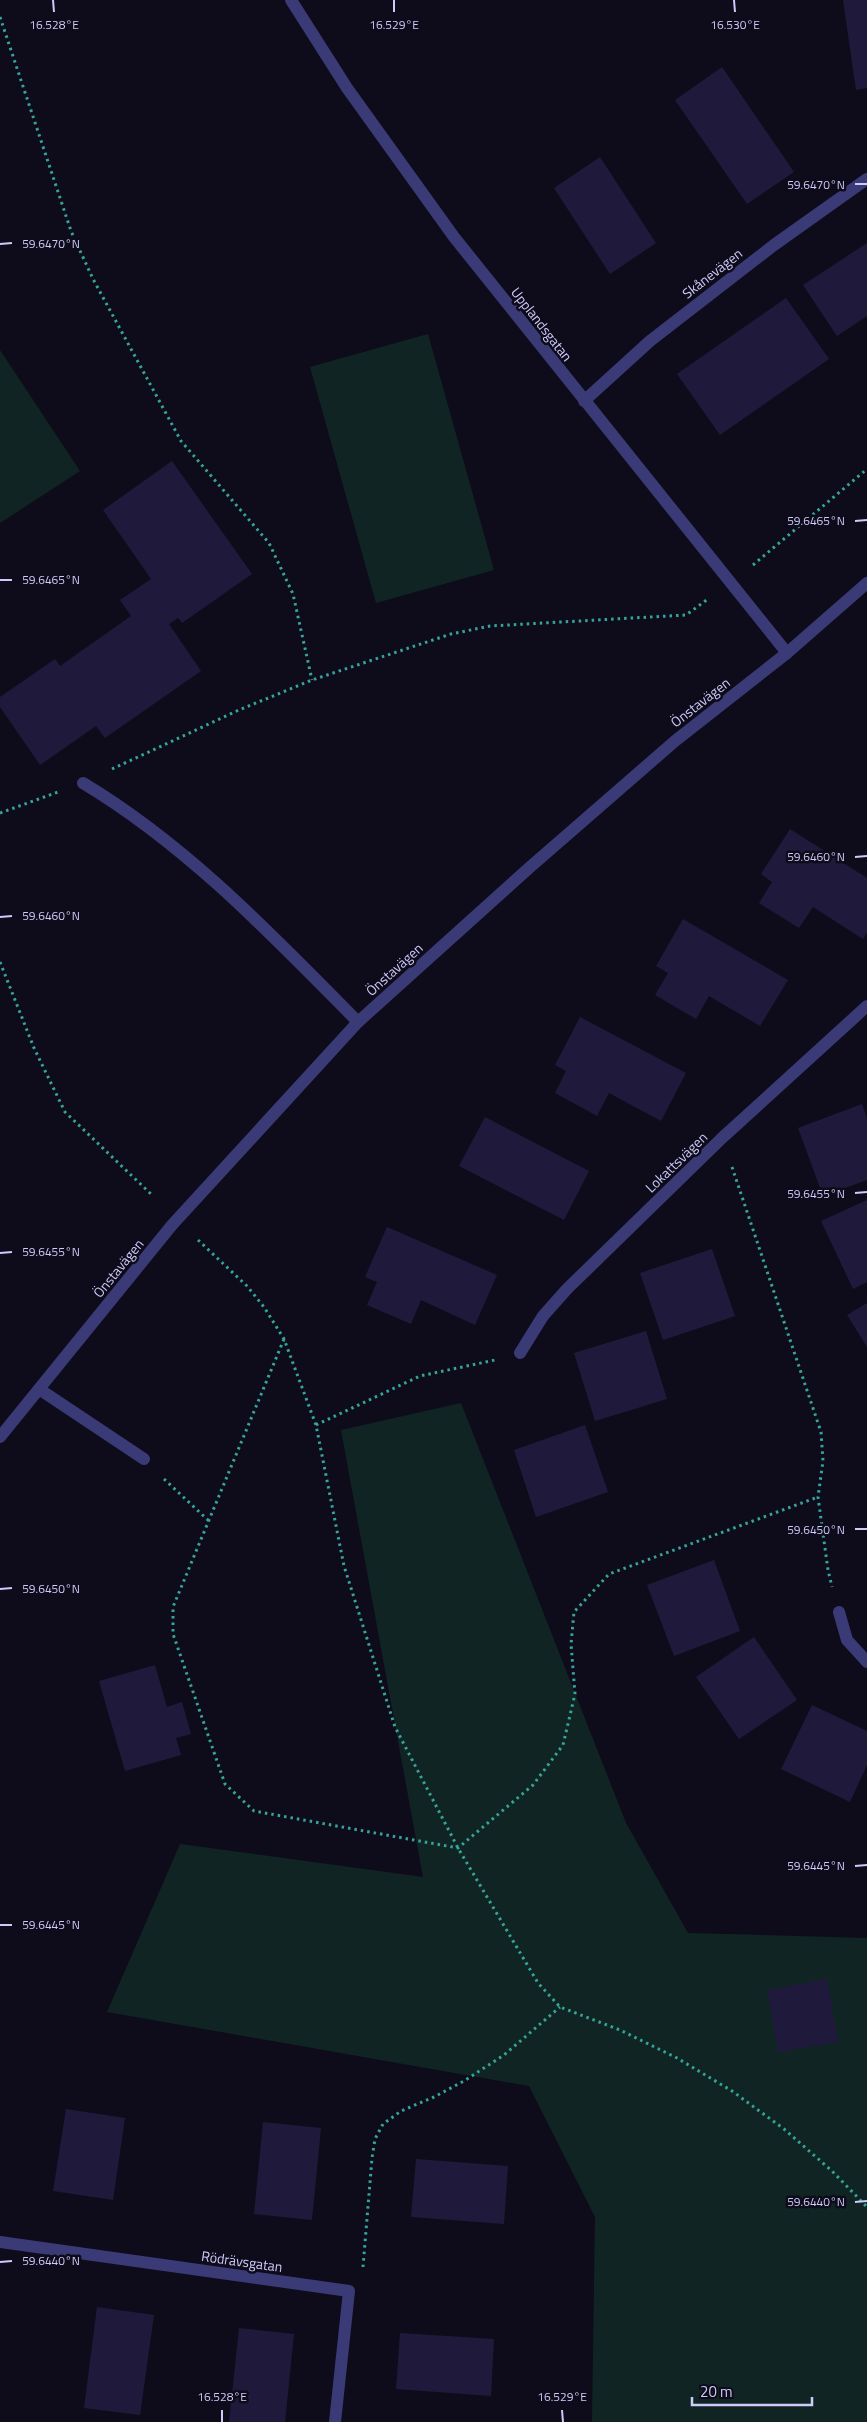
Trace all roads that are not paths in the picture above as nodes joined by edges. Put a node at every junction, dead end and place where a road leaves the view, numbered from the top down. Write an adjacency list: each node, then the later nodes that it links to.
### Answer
1 (291, 0): 3 (street, Upplandsgatan)
2 (867, 179): 3 (street, Skånevägen)
3 (584, 401): 5 (street, Upplandsgatan)
4 (867, 583): 5 (street, Önstavägen)
5 (787, 652): 8 (street, Önstavägen)
6 (83, 783): 8 (street)
7 (867, 1006): 9 (street, Lokattsvägen)
8 (358, 1022): 10 (street, Önstavägen)
9 (520, 1353)
10 (39, 1390): 11 (street, Önstavägen); 12 (street)
11 (0, 1437)
12 (144, 1460)
13 (839, 1612): 14 (street)
14 (867, 1662)
15 (0, 2242): 16 (street, Rödrävsgatan)
16 (335, 2422)

